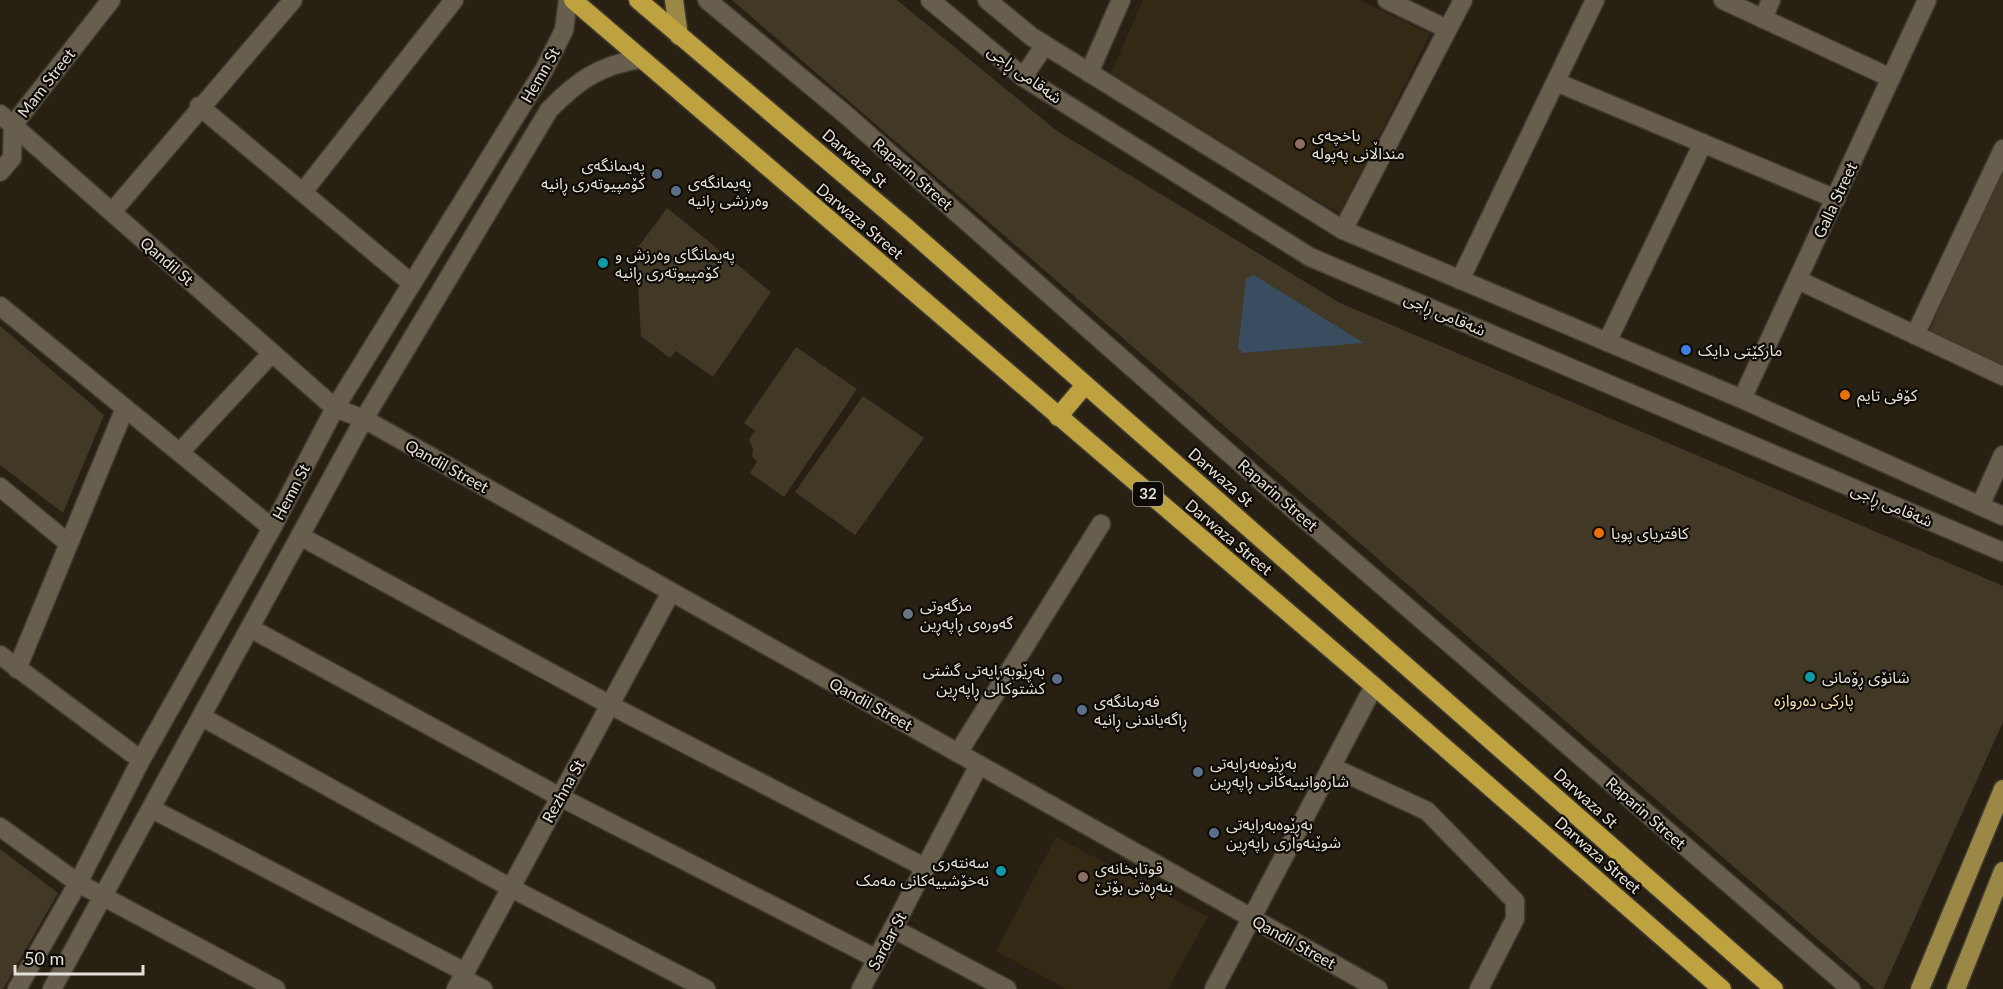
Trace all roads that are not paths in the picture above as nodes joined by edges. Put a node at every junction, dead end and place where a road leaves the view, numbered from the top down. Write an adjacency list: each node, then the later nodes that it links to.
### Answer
1 (111, 0): 28 (street, Mam Street)
2 (454, 0): 33 (street)
3 (568, 0): 39 (street, Hemn St)
4 (573, 0): 22 (highway, Darwaza Street / 32)
5 (638, 0): 20 (highway, Darwaza St / 32)
6 (674, 0): 20 (main road)
7 (707, 0): 97 (street, Raparin Street)
8 (930, 0): 24 (street, شەقامی ڕاجی)
9 (987, 0): 21 (street, شەقامی ڕاجی)
10 (1121, 0): 23 (street)
11 (1387, 0): 19 (street)
12 (1463, 0): 19 (street)
13 (1594, 0): 26 (street)
14 (1723, 0): 18 (street)
15 (1771, 0): 18 (street)
16 (1927, 0): 25 (street, Galla Street)
17 (286, 2): 27 (street)
18 (1763, 19): 25 (street)
19 (1447, 29): 36 (street)
20 (680, 36): 45 (highway, Darwaza St / 32)
21 (1045, 45): 23 (street, شەقامی ڕاجی); 24 (street)
22 (640, 59): 49 (highway, Darwaza Street / 32); 50 (street, Hemn St)
23 (1089, 73): 36 (street, شەقامی ڕاجی)
24 (1023, 77): 60 (street, شەقامی ڕاجی)
25 (1891, 78): 34 (street, Galla Street)
26 (1556, 82): 30 (street); 37 (street)
27 (199, 106): 33 (street); 35 (street)
28 (6, 119): 29 (street, Qandil St); 32 (street, Mam Street)
29 (28, 139): 32 (street); 35 (street, Qandil St)
30 (1703, 143): 34 (street); 42 (street)
31 (2003, 148): 41 (street)
32 (6, 165)
33 (303, 192): 39 (street)
34 (1836, 199): 38 (street, Galla Street)
35 (112, 212): 43 (street, Qandil St)
36 (1343, 230): 37 (street, شەقامی ڕاجی)
37 (1460, 280): 42 (street, شەقامی ڕاجی)
38 (1798, 280): 41 (street); 46 (street, Galla Street)
39 (410, 282): 48 (street, Hemn St)
40 (0, 306): 47 (street)
41 (1915, 335): 44 (street)
42 (1607, 342): 46 (street, شەقامی ڕاجی)
43 (272, 353): 48 (street, Qandil St); 51 (street)
44 (2003, 376)
45 (1085, 385): 49 (highway); 96 (highway, Darwaza St / 32)
46 (1742, 399): 54 (street, شەقامی ڕاجی)
47 (125, 408): 51 (street); 59 (street)
48 (335, 408): 50 (street, Qandil Street); 57 (street, Hemn St)
49 (1058, 417): 65 (highway, Darwaza Street / 32)
50 (364, 419): 58 (street, Hemn St); 61 (street, Qandil Street)
51 (180, 452): 57 (street)
52 (2003, 455): 54 (street)
53 (0, 487): 59 (street)
54 (1980, 506): 55 (street, شەقامی ڕاجی)
55 (2003, 516)
56 (1101, 524): 68 (street)
57 (272, 528): 69 (street, Hemn St)
58 (300, 536): 62 (street, Hemn St); 66 (street)
59 (68, 543): 64 (street)
60 (2003, 552)
61 (671, 592): 66 (street, Rezhna St); 68 (street, Qandil Street)
62 (250, 628): 67 (street, Hemn St); 73 (street)
63 (0, 655): 64 (street)
64 (17, 669): 69 (street)
65 (1374, 686): 71 (street); 95 (highway, Darwaza Street / 32)
66 (610, 705): 73 (street, Rezhna St); 76 (street)
67 (202, 717): 74 (street, Hemn St); 79 (street)
68 (958, 753): 70 (street, Qandil Street)
69 (141, 760): 78 (street, Hemn St)
70 (980, 765): 76 (street, Sardar St); 81 (street, Qandil Street)
71 (1332, 766): 81 (street); 94 (street)
72 (2003, 789): 98 (main road)
73 (560, 797): 79 (street, Rezhna St); 83 (street)
74 (152, 809): 80 (street, Hemn St); 84 (street)
75 (0, 827): 78 (street)
76 (926, 868): 82 (street, Sardar St)
77 (2003, 871): 99 (main road)
78 (78, 883): 80 (street); 86 (street, Hemn St)
79 (511, 888): 84 (street, Rezhna St); 89 (street)
80 (103, 895): 85 (street, Hemn St); 87 (street)
81 (1252, 918): 92 (street); 93 (street, Qandil Street)
82 (894, 929): 83 (street, Sardar St); 91 (street)
83 (877, 959): 90 (street, Sardar St)
84 (461, 980): 88 (street)
85 (54, 988)
86 (17, 989)
87 (276, 989)
88 (483, 989)
89 (706, 989)
90 (861, 989)
91 (1007, 989)
92 (1214, 989)
93 (1378, 989)
94 (1479, 989)
95 (1722, 989)
96 (1774, 989)
97 (1851, 989)
98 (1920, 989)
99 (1956, 989)

